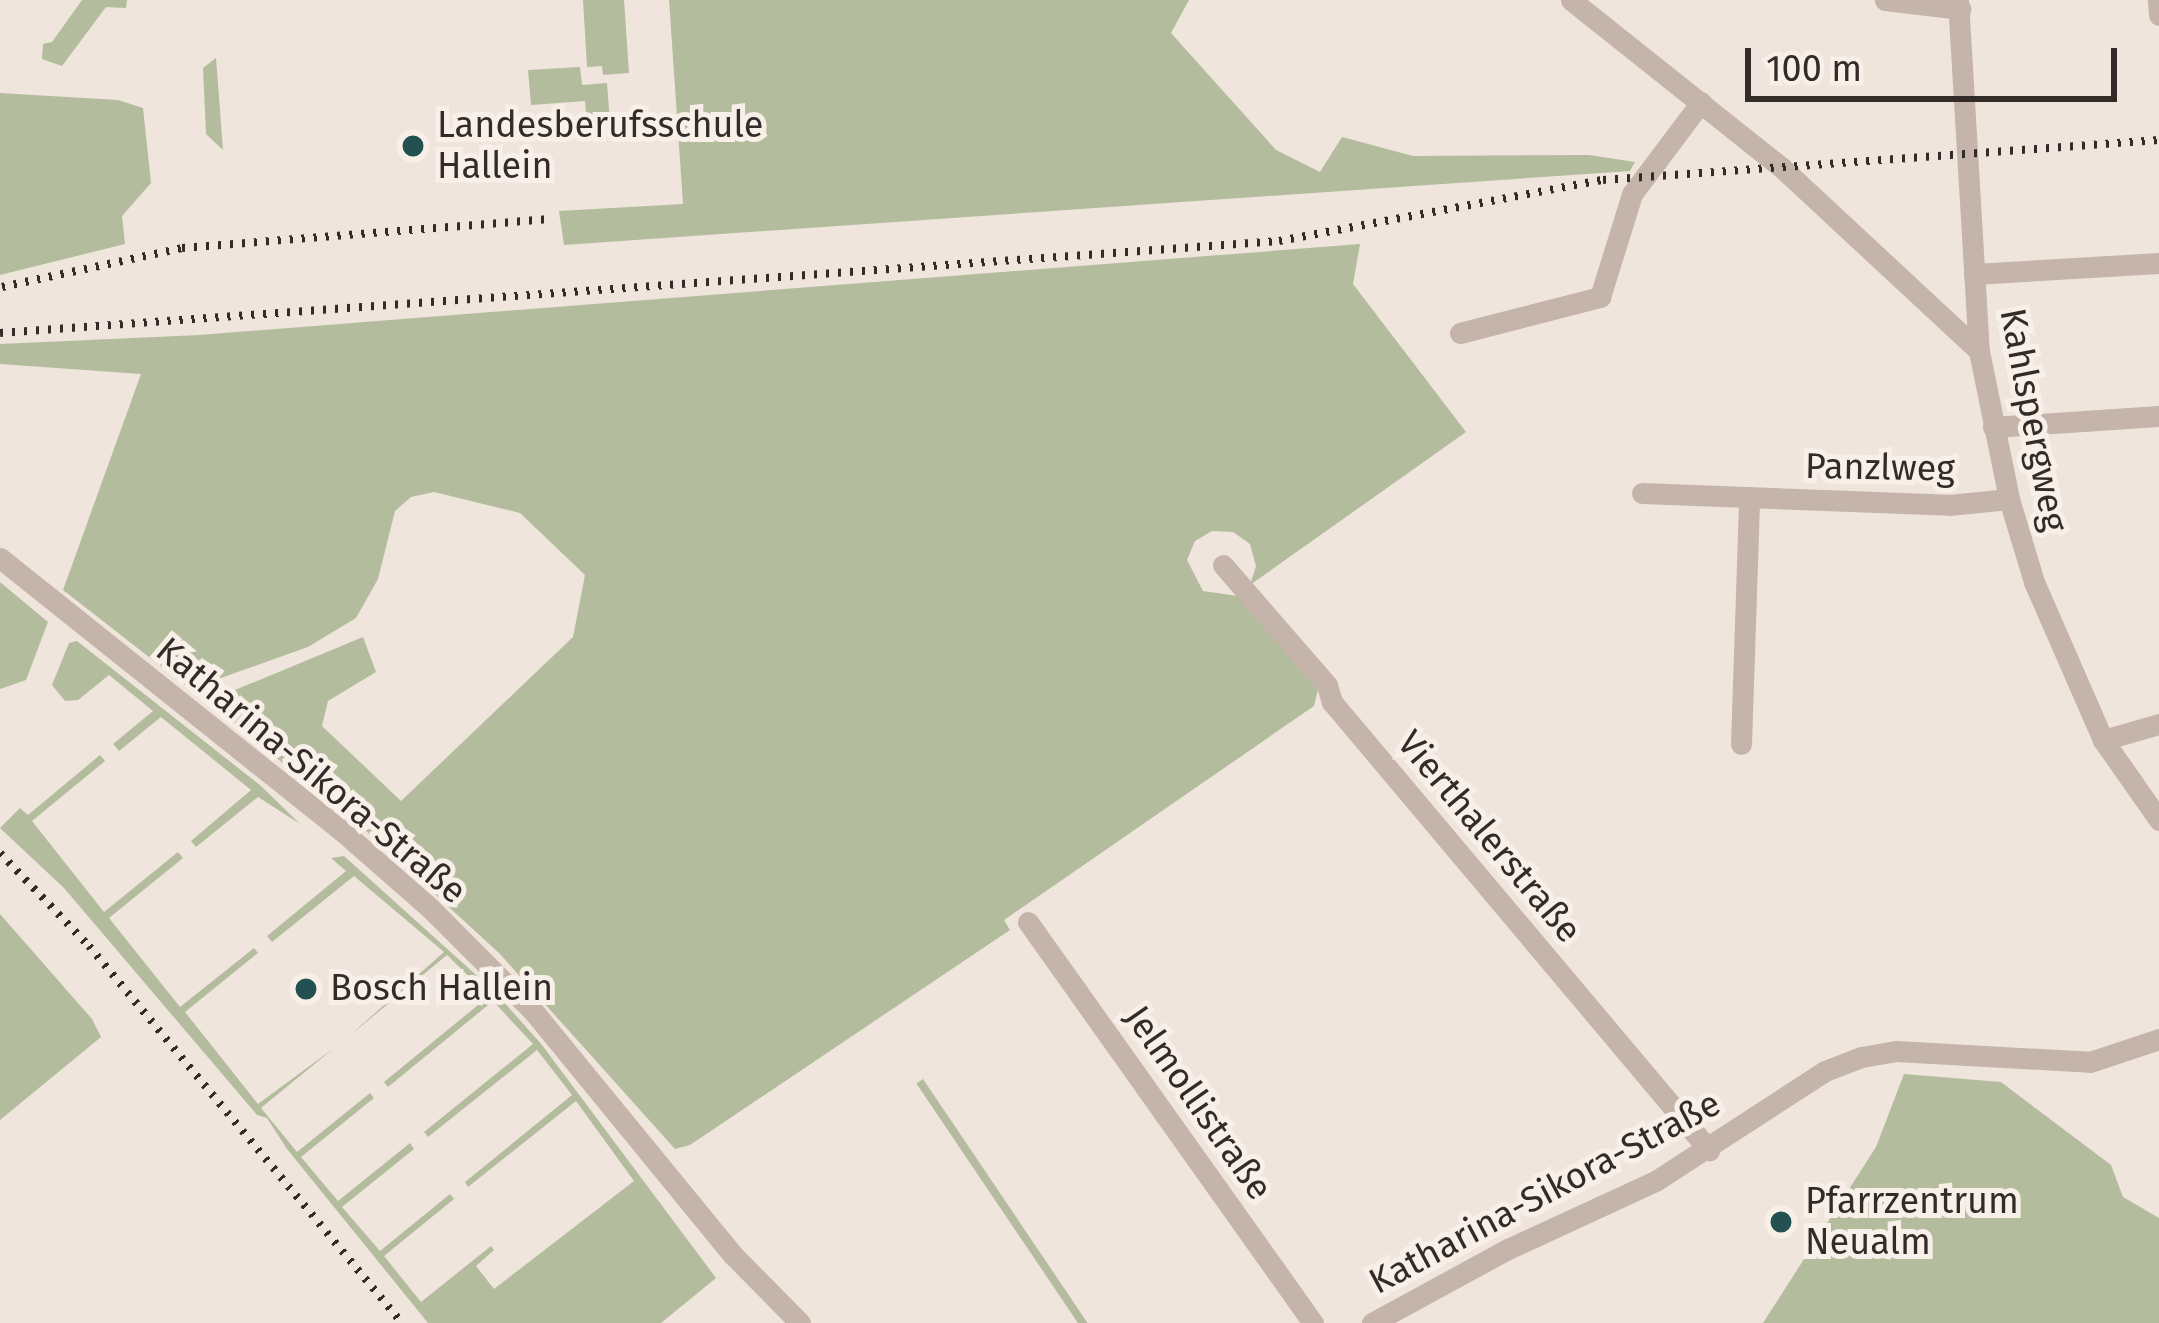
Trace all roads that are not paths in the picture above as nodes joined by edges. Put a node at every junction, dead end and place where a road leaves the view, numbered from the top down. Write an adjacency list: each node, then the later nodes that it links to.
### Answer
1 (1570, 0): 6 (street)
2 (1885, 0): 4 (street)
3 (2158, 0): 5 (street)
4 (1959, 5): 8 (street, Kahlspergweg)
5 (2159, 15)
6 (1701, 102): 9 (street); 10 (street)
7 (2159, 263): 8 (street)
8 (1974, 274): 10 (street, Kahlspergweg)
9 (1460, 333)
10 (1979, 351): 12 (street, Kahlspergweg)
11 (2159, 416): 12 (street)
12 (1993, 427): 15 (street, Kahlspergweg)
13 (1642, 493): 14 (street, Panzlweg)
14 (1749, 497): 15 (street, Panzlweg); 20 (street)
15 (2009, 500): 19 (street, Kahlspergweg)
16 (0, 558): 25 (street, Katharina-Sikora-Straße)
17 (1223, 565): 24 (street, Vierthalerstraße)
18 (2159, 724): 19 (street)
19 (2103, 740): 21 (street, Kahlspergweg)
20 (1741, 744)
21 (2159, 820)
22 (1028, 922): 26 (street, Jelmollistraße)
23 (2159, 1039): 24 (street, Katharina-Sikora-Straße)
24 (1709, 1150): 27 (street, Katharina-Sikora-Straße)
25 (800, 1323)
26 (1313, 1323)
27 (1372, 1323)

